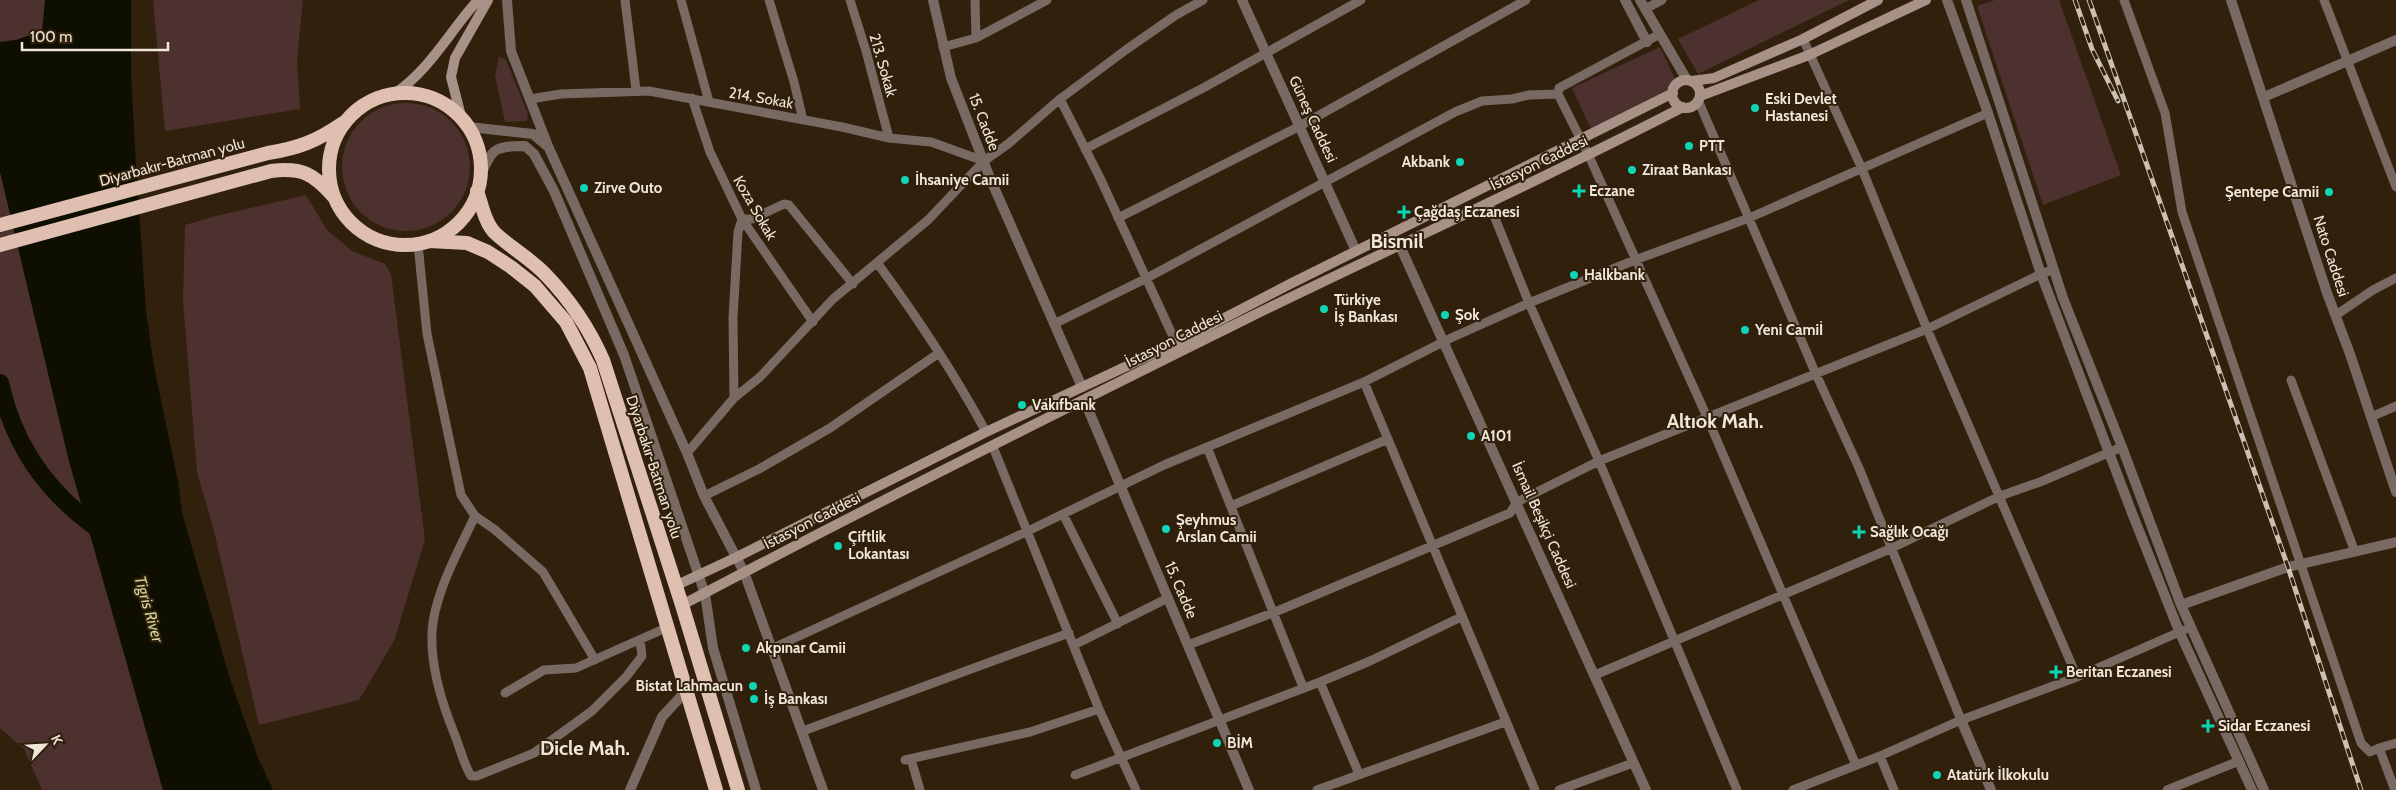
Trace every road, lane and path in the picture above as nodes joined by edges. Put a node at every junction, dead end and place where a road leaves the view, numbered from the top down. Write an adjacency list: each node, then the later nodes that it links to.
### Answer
1 (478, 0): 37 (main road)
2 (488, 0): 49 (main road)
3 (507, 0): 42 (street)
4 (624, 0): 35 (street)
5 (681, 0): 44 (street)
6 (769, 0): 47 (street)
7 (850, 0): 51 (street, 213. Sokak)
8 (933, 0): 30 (street, 15. Cadde)
9 (974, 0): 26 (street)
10 (1048, 0): 26 (street)
11 (1203, 0): 43 (street)
12 (1242, 0): 31 (street, Güneş Caddesi)
13 (1361, 0): 31 (street)
14 (1526, 0): 50 (street)
15 (1625, 0): 29 (street)
16 (1662, 0): 24 (street)
17 (1878, 0): 27 (main road)
18 (1926, 0): 32 (main road)
19 (1947, 0): 46 (street)
20 (1966, 0): 74 (street)
21 (2124, 0): 118 (street)
22 (2231, 0): 39 (street, Nato Caddesi)
23 (2324, 0): 33 (street)
24 (1643, 5): 25 (street)
25 (1660, 34): 29 (street); 34 (street)
26 (976, 38): 30 (street)
27 (1803, 39): 32 (street); 34 (main road)
28 (2396, 40): 33 (street)
29 (1647, 42): 38 (street)
30 (943, 47): 56 (street, 15. Cadde)
31 (1266, 53): 50 (street, Güneş Caddesi); 54 (street)
32 (1809, 55): 41 (main road); 57 (street)
33 (2347, 61): 39 (street); 60 (street)
34 (1689, 80): 36 (main road); 41 (main road)
35 (636, 90): 40 (street, 214. Sokak); 42 (street, 214. Sokak)
36 (1673, 93): 45 (main road); 52 (main road, İstasyon Caddesi)
37 (394, 94): 48 (highway); 49 (highway)
38 (1558, 94): 52 (street); 59 (street)
39 (2264, 96): 80 (street, Nato Caddesi)
40 (692, 98): 44 (street, 214. Sokak); 66 (street, Koza Sokak)
41 (1699, 98): 45 (main road); 65 (street)
42 (530, 99): 53 (street)
43 (1060, 99): 54 (street); 56 (street)
44 (709, 102): 47 (street, 214. Sokak)
45 (1682, 107): 55 (main road, İstasyon Caddesi)
46 (1988, 112): 57 (street); 75 (street)
47 (803, 120): 51 (street, 214. Sokak)
48 (347, 121): 62 (highway); 67 (highway, Diyarbakır-Batman yolu)
49 (466, 123): 53 (street); 58 (highway)
50 (1298, 127): 59 (street, Güneş Caddesi); 64 (street)
51 (889, 138): 56 (street, 214. Sokak)
52 (1581, 139): 55 (street); 71 (main road, İstasyon Caddesi)
53 (548, 146): 102 (street)
54 (1085, 149): 64 (street)
55 (1589, 156): 63 (main road, İstasyon Caddesi); 72 (street)
56 (984, 161): 73 (street); 82 (street, 15. Cadde)
57 (1862, 169): 65 (street); 83 (street)
58 (481, 175): 61 (highway); 120 (street)
59 (1325, 182): 71 (street, Güneş Caddesi); 76 (street)
60 (2396, 187)
61 (477, 191): 68 (highway); 121 (highway, Diyarbakır-Batman yolu)
62 (335, 198): 68 (highway); 69 (highway)
63 (1489, 203): 70 (main road, İstasyon Caddesi); 79 (street)
64 (1118, 218): 76 (street)
65 (1749, 218): 72 (street); 87 (street)
66 (742, 219): 78 (street); 81 (street, Koza Sokak); 91 (street)
67 (0, 225)
68 (423, 242): 111 (street); 130 (highway, Diyarbakır-Batman yolu)
69 (0, 246)
70 (1400, 246): 85 (street, İsmail Beşikçi Caddesi); 92 (main road, İstasyon Caddesi)
71 (1356, 251): 84 (main road, İstasyon Caddesi)
72 (1635, 260): 79 (street); 94 (street)
73 (878, 264): 78 (street); 86 (street)
74 (2052, 270): 75 (street); 99 (street)
75 (2041, 274): 83 (street); 101 (street)
76 (1147, 278): 82 (street); 84 (street)
77 (2396, 278): 80 (street)
78 (853, 284): 81 (street)
79 (1529, 303): 85 (street); 103 (street)
80 (2336, 315): 95 (street, Nato Caddesi)
81 (813, 322): 91 (street)
82 (1054, 324): 90 (street, 15. Cadde)
83 (1927, 329): 87 (street); 107 (street)
84 (1176, 343): 90 (main road, İstasyon Caddesi)
85 (1444, 343): 89 (street); 108 (street, İsmail Beşikçi Caddesi)
86 (939, 353): 96 (street); 106 (street)
87 (1815, 372): 94 (street); 115 (street)
88 (2291, 380): 116 (street)
89 (1364, 382): 97 (street); 100 (street)
90 (1082, 387): 96 (main road, İstasyon Caddesi)
91 (734, 398): 102 (street)
92 (1084, 402): 98 (main road, İstasyon Caddesi); 104 (street, 15. Cadde)
93 (2396, 406): 95 (street)
94 (1707, 417): 103 (street); 122 (street)
95 (2371, 417): 105 (street, Nato Caddesi)
96 (986, 432): 117 (main road, İstasyon Caddesi)
97 (1388, 438): 109 (street); 114 (street)
98 (993, 447): 112 (street); 119 (main road, İstasyon Caddesi)
99 (2122, 447): 101 (street); 126 (street)
100 (1207, 448): 104 (street); 109 (street)
101 (2109, 452): 107 (street); 132 (street)
102 (687, 453): 106 (street)
103 (1599, 461): 108 (street); 135 (street)
104 (1120, 487): 110 (street); 124 (street, 15. Cadde)
105 (2396, 492)
106 (704, 496): 117 (street)
107 (2000, 496): 115 (street); 141 (street)
108 (1517, 502): 114 (street); 140 (street, İsmail Beşikçi Caddesi)
109 (1231, 506): 127 (street)
110 (1063, 514): 112 (street); 129 (street)
111 (475, 516): 134 (street); 139 (street)
112 (1028, 531): 133 (street); 138 (street)
113 (2396, 542): 116 (street)
114 (1432, 545): 127 (street); 128 (street)
115 (1892, 548): 122 (street); 148 (street)
116 (2355, 552): 118 (street)
117 (737, 557): 119 (street); 120 (main road, İstasyon Caddesi)
118 (2302, 565): 126 (street); 152 (street)
119 (744, 572): 123 (main road, İstasyon Caddesi); 138 (street)
120 (698, 575): 121 (main road, İstasyon Caddesi); 123 (street)
121 (675, 586): 125 (highway, Diyarbakır-Batman yolu)
122 (1784, 593): 135 (street); 157 (street)
123 (705, 594): 125 (main road, İstasyon Caddesi); 163 (street)
124 (1168, 598): 129 (street); 137 (street, 15. Cadde)
125 (682, 605): 162 (highway, Diyarbakır-Batman yolu)
126 (2181, 605): 131 (street)
127 (1275, 612): 137 (street); 143 (street)
128 (1461, 617): 142 (street); 149 (street)
129 (1118, 624): 136 (street)
130 (668, 627): 134 (street); 144 (highway, Diyarbakır-Batman yolu)
131 (2190, 627): 132 (street); 178 (street)
132 (2179, 631): 141 (street); 155 (street)
133 (1069, 633): 136 (street); 150 (street)
134 (640, 640): 139 (street)
135 (1676, 641): 140 (street); 172 (street)
136 (1074, 645): 146 (street)
137 (1188, 645): 147 (street, 15. Cadde)
138 (773, 648): 150 (street)
139 (595, 660): 145 (street)
140 (1595, 676): 156 (street, İsmail Beşikçi Caddesi)
141 (2077, 677): 148 (street)
142 (1320, 682): 143 (street); 158 (street)
143 (1303, 687): 147 (street)
144 (686, 691): 160 (street); 161 (highway, Diyarbakır-Batman yolu)
145 (505, 693)
146 (1100, 709): 154 (street); 165 (street)
147 (1220, 720): 154 (street); 167 (street, 15. Cadde)
148 (1961, 720): 153 (street); 175 (street)
149 (1505, 722): 158 (street); 169 (street)
150 (803, 731): 164 (street)
151 (2396, 743): 152 (street)
152 (2379, 748): 179 (street)
153 (1880, 756): 157 (street); 174 (street)
154 (1121, 757): 159 (street); 166 (street)
155 (2239, 761): 176 (street); 177 (street)
156 (1633, 763): 170 (street); 171 (street, İsmail Beşikçi Caddesi)
157 (1856, 765): 173 (street)
158 (1359, 774): 168 (street)
159 (1075, 775)
160 (630, 790)
161 (716, 790)
162 (738, 790)
163 (756, 790)
164 (824, 790)
165 (920, 790)
166 (1136, 790)
167 (1250, 790)
168 (1317, 790)
169 (1535, 790)
170 (1559, 790)
171 (1646, 790)
172 (1737, 790)
173 (1793, 790)
174 (1894, 790)
175 (1992, 790)
176 (2167, 790)
177 (2252, 790)
178 (2264, 790)
179 (2395, 790)

